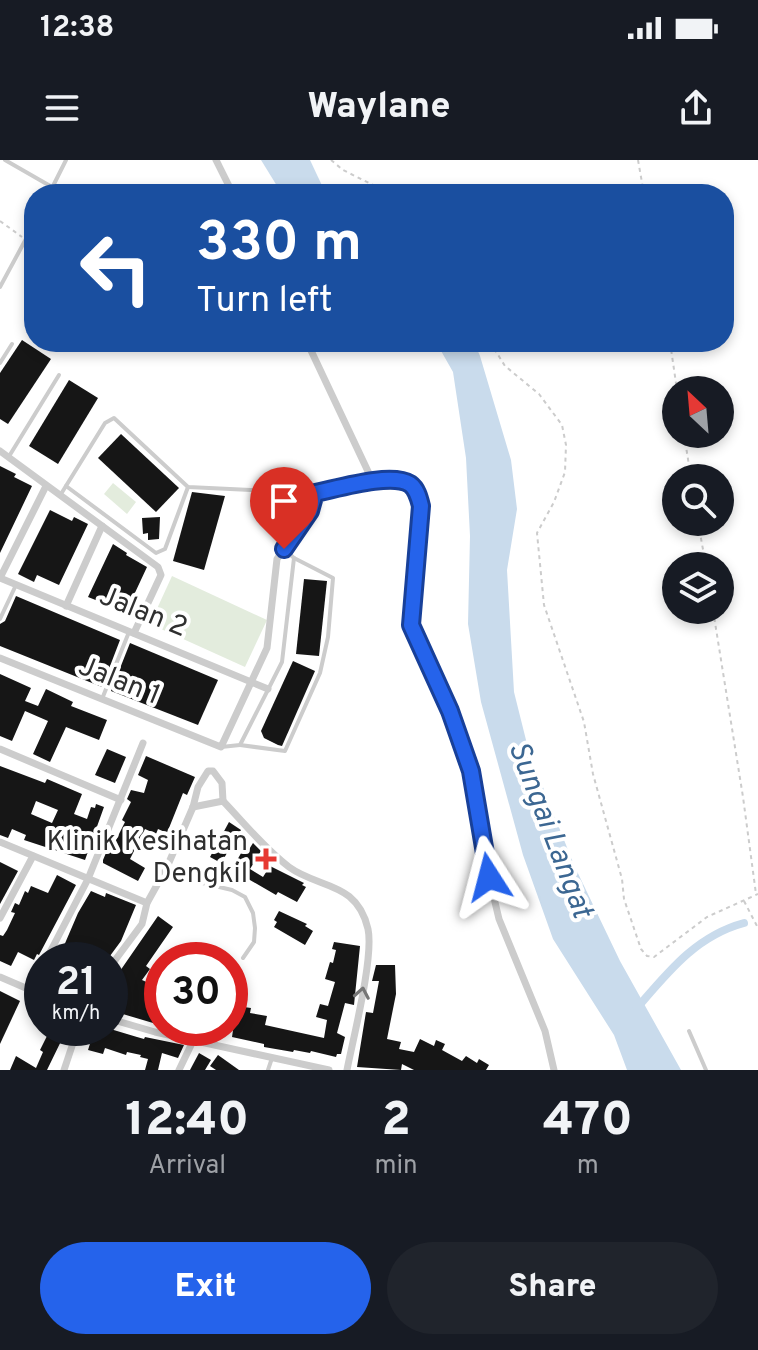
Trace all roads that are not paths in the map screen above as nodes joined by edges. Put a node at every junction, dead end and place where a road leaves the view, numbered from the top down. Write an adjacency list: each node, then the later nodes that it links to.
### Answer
1 (5, 160): 4 (lane)
2 (66, 160): 5 (lane)
3 (216, 160): 6 (street)
4 (47, 184)
5 (54, 184)
6 (228, 184)
7 (24, 244): 8 (lane)
8 (0, 287)
9 (12, 344): 11 (lane)
10 (312, 352): 15 (street)
11 (0, 363)
12 (59, 375): 14 (lane)
13 (0, 451): 14 (street)
14 (8, 458): 16 (street)
15 (373, 482): 19 (street); 61 (street)
16 (46, 486): 20 (street); 24 (street)
17 (66, 486): 18 (lane); 18 (lane); 20 (lane)
18 (188, 487): 19 (lane)
19 (315, 493): 22 (street)
20 (60, 496): 21 (street)
21 (102, 526): 26 (street); 28 (street)
22 (284, 549): 23 (lane); 30 (street)
23 (294, 558): 31 (lane); 34 (lane, Jalan 1)
24 (0, 578): 25 (street, Jalan 2)
25 (16, 585): 26 (street, Jalan 2); 27 (lane)
26 (66, 606): 28 (street, Jalan 2)
27 (0, 619)
28 (131, 632): 30 (street, Jalan 2); 32 (lane)
29 (0, 658): 32 (street, Jalan 1)
30 (251, 681): 31 (street, Jalan 2); 35 (street)
31 (268, 689): 34 (lane)
32 (102, 699): 35 (street, Jalan 1)
33 (143, 743): 37 (street)
34 (240, 745): 35 (lane, Jalan 1)
35 (221, 747)
36 (0, 749): 37 (street)
37 (121, 800): 43 (street)
38 (223, 801): 39 (street); 39 (street); 60 (street, one-way to 38)
39 (193, 807): 42 (street)
40 (0, 842): 41 (street)
41 (33, 856): 43 (street); 45 (street)
42 (167, 867): 44 (street); 48 (lane)
43 (88, 879): 44 (street); 46 (street)
44 (147, 903): 47 (street)
45 (0, 918)
46 (55, 942)
47 (128, 943)
48 (248, 951)
49 (0, 977): 50 (street)
50 (24, 987)
51 (689, 1031): 62 (lane)
52 (72, 1046): 56 (street)
53 (191, 1046): 57 (street)
54 (216, 1046): 55 (street)
55 (272, 1058): 58 (lane); 59 (street)
56 (64, 1070)
57 (179, 1070)
58 (268, 1070)
59 (329, 1070)
60 (347, 1070)
61 (554, 1070)
62 (706, 1070)

